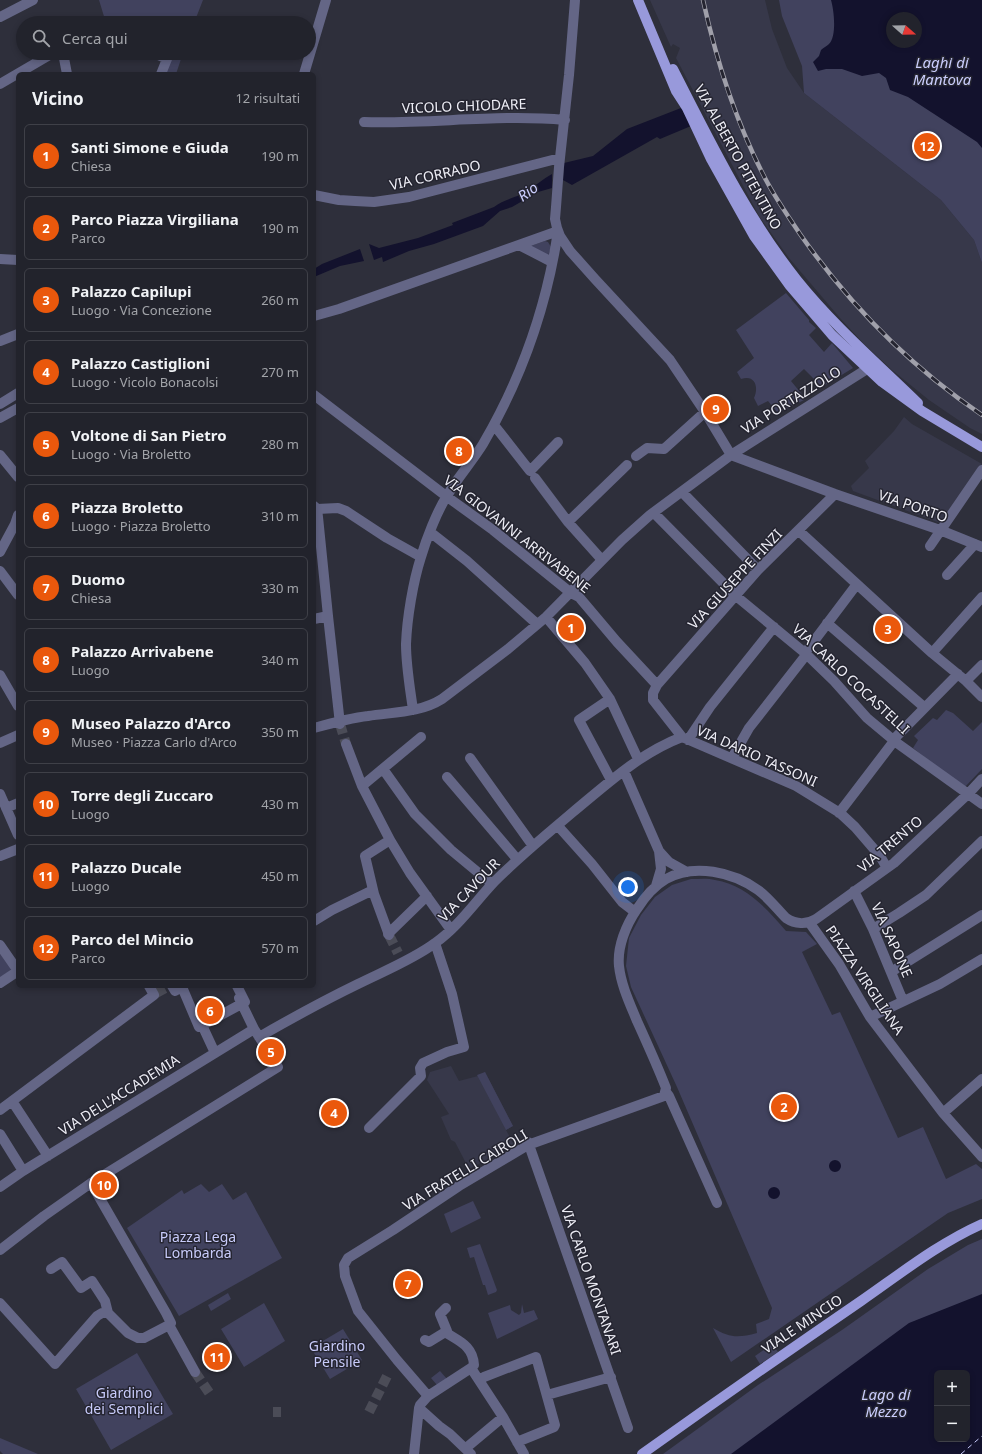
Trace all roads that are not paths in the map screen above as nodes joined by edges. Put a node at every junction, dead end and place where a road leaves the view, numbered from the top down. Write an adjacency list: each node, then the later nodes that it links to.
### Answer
1 (33, 0): 5 (street)
2 (326, 0): 6 (street)
3 (575, 0): 17 (street)
4 (638, 0): 19 (main road, VIA ALBERTO PITENTINO)
5 (0, 17)
6 (316, 34)
7 (41, 60): 11 (street)
8 (65, 60): 12 (street)
9 (167, 60): 13 (street)
10 (308, 60): 14 (street)
11 (21, 72)
12 (68, 72)
13 (162, 72)
14 (305, 72)
15 (16, 75): 16 (street)
16 (0, 84)
17 (565, 120): 18 (street, VICOLO CHIODARE); 20 (street)
18 (364, 122)
19 (700, 127): 30 (main road, VIA ALBERTO PITENTINO); 31 (main road, VIA ALBERTO PITENTINO)
20 (559, 163): 21 (street, VIA CORRADO); 22 (street)
21 (316, 195)
22 (558, 231): 23 (street); 26 (street); 36 (street)
23 (517, 246): 26 (street); 27 (street)
24 (0, 259): 25 (street)
25 (16, 260)
26 (552, 265): 39 (street)
27 (316, 315)
28 (16, 335): 29 (street)
29 (0, 341)
30 (867, 369): 31 (street, VIA ALBERTO PITENTINO); 38 (main road, VIA ALBERTO PITENTINO); 43 (street, VIA PORTAZZOLO)
31 (908, 393): 38 (main road, VIA ALBERTO PITENTINO)
32 (14, 395): 34 (street)
33 (316, 397): 51 (street, VIA GIOVANNI ARRIVABENE)
34 (0, 404)
35 (16, 409): 37 (street)
36 (705, 412): 43 (street); 44 (street)
37 (0, 418)
38 (935, 418): 41 (main road, VIA ALBERTO PITENTINO)
39 (494, 425): 47 (street); 51 (street)
40 (558, 442): 47 (street)
41 (982, 447)
42 (0, 455): 48 (street)
43 (731, 455): 49 (street, VIA PORTAZZOLO); 50 (street, VIA PORTO)
44 (636, 456)
45 (627, 466): 56 (street)
46 (982, 470): 57 (street)
47 (532, 474): 56 (street)
48 (16, 475)
49 (682, 492): 53 (street, VIA PORTAZZOLO); 65 (street)
50 (835, 494): 57 (street, VIA PORTO); 58 (street, VIA GIUSEPPE FINZI)
51 (446, 496): 59 (street); 70 (street, VIA GIOVANNI ARRIVABENE)
52 (316, 507): 63 (street)
53 (654, 513): 64 (street, VIA PORTAZZOLO); 71 (street, VIA CARLO COCASTELLI)
54 (316, 515): 73 (street)
55 (16, 519): 62 (street)
56 (568, 522): 64 (street)
57 (940, 530): 60 (street); 61 (street, VIA PORTO)
58 (799, 531): 65 (street, VIA GIUSEPPE FINZI); 68 (street)
59 (430, 532): 63 (street); 77 (street)
60 (930, 546)
61 (980, 546): 67 (street)
62 (0, 552)
63 (421, 557): 89 (street)
64 (602, 560): 70 (street, VIA PORTAZZOLO)
65 (758, 570): 71 (street, VIA GIUSEPPE FINZI)
66 (0, 571): 69 (street)
67 (947, 575)
68 (857, 584): 76 (street); 79 (street)
69 (16, 592)
70 (571, 593): 74 (street, VIA PORTAZZOLO); 84 (street, VIA GIOVANNI ARRIVABENE)
71 (736, 596): 78 (street, VIA CARLO COCASTELLI); 84 (street, VIA GIUSEPPE FINZI)
72 (982, 597): 79 (street)
73 (328, 616): 75 (street); 90 (street)
74 (546, 617): 77 (street, VIA PORTAZZOLO); 86 (street)
75 (316, 619)
76 (827, 623): 80 (street); 88 (street)
77 (537, 624): 89 (street, VIA PORTAZZOLO)
78 (774, 627): 80 (street, VIA CARLO COCASTELLI); 94 (street)
79 (932, 652): 83 (street)
80 (806, 654): 95 (street, VIA CARLO COCASTELLI); 98 (street)
81 (982, 665): 83 (street)
82 (0, 675): 87 (street)
83 (962, 677): 85 (street); 88 (street)
84 (658, 685): 94 (street)
85 (982, 697)
86 (610, 699): 100 (street); 105 (street)
87 (16, 703)
88 (924, 707): 95 (street)
89 (413, 710): 90 (street, VIA PORTAZZOLO)
90 (340, 722): 91 (street, VIA PORTAZZOLO)
91 (316, 728)
92 (16, 736): 96 (street)
93 (421, 737): 101 (street)
94 (687, 738): 98 (street, VIA DARIO TASSONI); 100 (street, VIA CAVOUR)
95 (893, 740): 107 (street, VIA CARLO COCASTELLI); 112 (street)
96 (0, 743)
97 (346, 744): 106 (street)
98 (733, 756): 112 (street, VIA DARIO TASSONI)
99 (470, 758): 117 (street)
100 (638, 759): 102 (street, VIA CAVOUR)
101 (383, 769): 106 (street); 124 (street)
102 (624, 771): 105 (street, VIA CAVOUR); 119 (street)
103 (447, 777): 121 (street)
104 (982, 779): 107 (street, VIA TRENTO)
105 (611, 780): 113 (street, VIA CAVOUR)
106 (362, 786): 115 (street)
107 (969, 793): 110 (street, VIA CARLO COCASTELLI); 122 (street, VIA TRENTO)
108 (0, 794): 111 (street)
109 (16, 804): 111 (street)
110 (982, 804)
111 (6, 808): 114 (street)
112 (841, 810): 122 (street, VIA DARIO TASSONI)
113 (558, 826): 117 (street, VIA CAVOUR); 129 (street)
114 (16, 830)
115 (390, 840): 127 (street); 128 (street)
116 (982, 841): 133 (street)
117 (533, 846): 121 (street, VIA CAVOUR)
118 (16, 850): 120 (street)
119 (659, 851): 123 (street); 125 (street)
120 (0, 856)
121 (517, 859): 124 (street, VIA CAVOUR)
122 (887, 868): 126 (street, VIA TRENTO)
123 (687, 872): 125 (street, PIAZZA VIRGILIANA); 132 (street, PIAZZA VIRGILIANA)
124 (492, 884): 134 (street, VIA CAVOUR)
125 (656, 887): 129 (street, PIAZZA VIRGILIANA)
126 (854, 891): 132 (street, VIA TRENTO); 133 (street, VIA SAPONE)
127 (374, 892): 128 (street); 131 (street)
128 (427, 896): 134 (street)
129 (635, 912): 155 (street, PIAZZA VIRGILIANA)
130 (982, 915): 140 (street)
131 (316, 920)
132 (809, 922): 150 (street, PIAZZA VIRGILIANA)
133 (872, 929): 140 (street, VIA SAPONE)
134 (451, 930): 135 (street, VIA CAVOUR)
135 (435, 943): 152 (street, VIA CAVOUR); 159 (street)
136 (0, 945): 138 (street)
137 (982, 959): 148 (street)
138 (16, 968)
139 (16, 972): 141 (street)
140 (891, 972): 148 (street, VIA SAPONE)
141 (0, 983)
142 (173, 988): 143 (street)
143 (182, 988)
144 (182, 988): 151 (street)
145 (235, 988): 149 (street)
146 (238, 988): 149 (street)
147 (153, 992): 156 (street)
148 (903, 1001): 150 (street)
149 (241, 1004): 151 (street); 152 (street)
150 (870, 1017): 158 (street, PIAZZA VIRGILIANA)
151 (202, 1025): 153 (street)
152 (257, 1033): 153 (street, VIA DELL'ACCADEMIA); 165 (street)
153 (215, 1053): 162 (street, VIA DELL'ACCADEMIA)
154 (982, 1079): 158 (street)
155 (665, 1093): 161 (street, VIA FRATELLI CAIROLI); 167 (street, PIAZZA VIRGILIANA)
156 (12, 1101): 157 (street); 162 (street)
157 (0, 1110)
158 (943, 1113): 163 (street, PIAZZA VIRGILIANA)
159 (369, 1128)
160 (0, 1134): 164 (street)
161 (528, 1144): 179 (street, VIA CARLO MONTANARI); 182 (street, VIA FRATELLI CAIROLI)
162 (48, 1156): 164 (street, VIA DELL'ACCADEMIA)
163 (982, 1157)
164 (23, 1170): 166 (street, VIA DELL'ACCADEMIA)
165 (91, 1183): 169 (street); 174 (street)
166 (0, 1187)
167 (717, 1204)
168 (982, 1224): 190 (main road, VIALE MINCIO)
169 (0, 1250)
170 (51, 1269): 173 (street)
171 (0, 1304): 173 (street)
172 (446, 1308): 175 (street)
173 (108, 1313): 174 (street)
174 (169, 1325): 178 (street)
175 (447, 1332): 176 (street); 177 (street)
176 (425, 1340)
177 (470, 1368): 180 (street); 182 (street)
178 (195, 1372)
179 (611, 1377): 181 (street); 185 (street, VIA CARLO MONTANARI)
180 (483, 1378): 181 (street); 184 (street)
181 (547, 1395): 186 (street)
182 (428, 1396): 183 (street)
183 (419, 1406): 187 (street); 188 (street)
184 (503, 1418): 186 (street); 187 (street)
185 (628, 1428)
186 (517, 1442): 189 (street)
187 (468, 1451)
188 (414, 1454)
189 (524, 1454)
190 (642, 1454)

